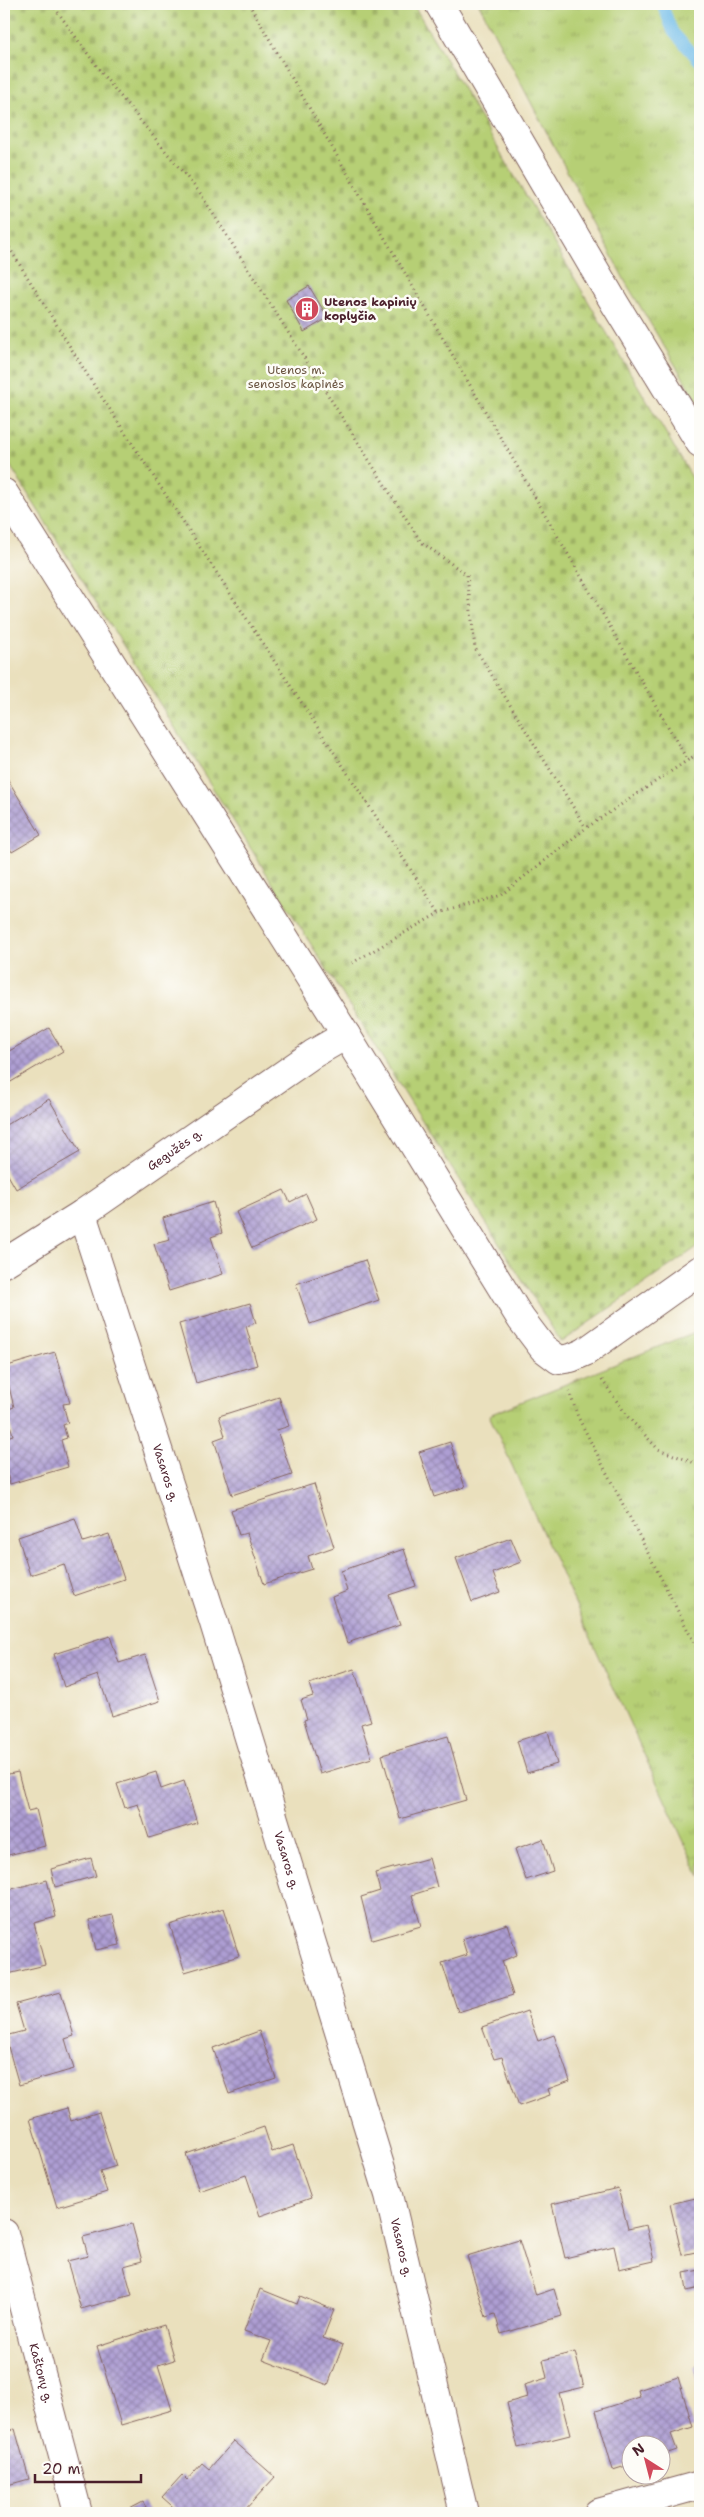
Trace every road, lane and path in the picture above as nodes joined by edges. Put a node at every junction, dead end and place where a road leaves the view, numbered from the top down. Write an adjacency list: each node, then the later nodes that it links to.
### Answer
1 (52, 4): 9 (path)
2 (249, 4): 8 (path)
3 (439, 4): 5 (street)
4 (4, 239): 10 (path)
5 (700, 443)
6 (4, 493): 12 (street)
7 (700, 752): 8 (path)
8 (688, 762): 9 (path)
9 (586, 828): 10 (path)
10 (439, 912): 11 (path)
11 (352, 962)
12 (346, 1035): 13 (street, Gegužės g.); 17 (street)
13 (82, 1214): 14 (street, Gegužės g.); 24 (street, Vasaros g.)
14 (4, 1263)
15 (700, 1270): 16 (street)
16 (584, 1352): 17 (street); 18 (path)
17 (559, 1360): 19 (path)
18 (700, 1465)
19 (700, 1654)
20 (4, 2233): 23 (street, Kaštonų g.)
21 (700, 2484): 22 (street)
22 (610, 2511)
23 (78, 2513)
24 (464, 2513)

